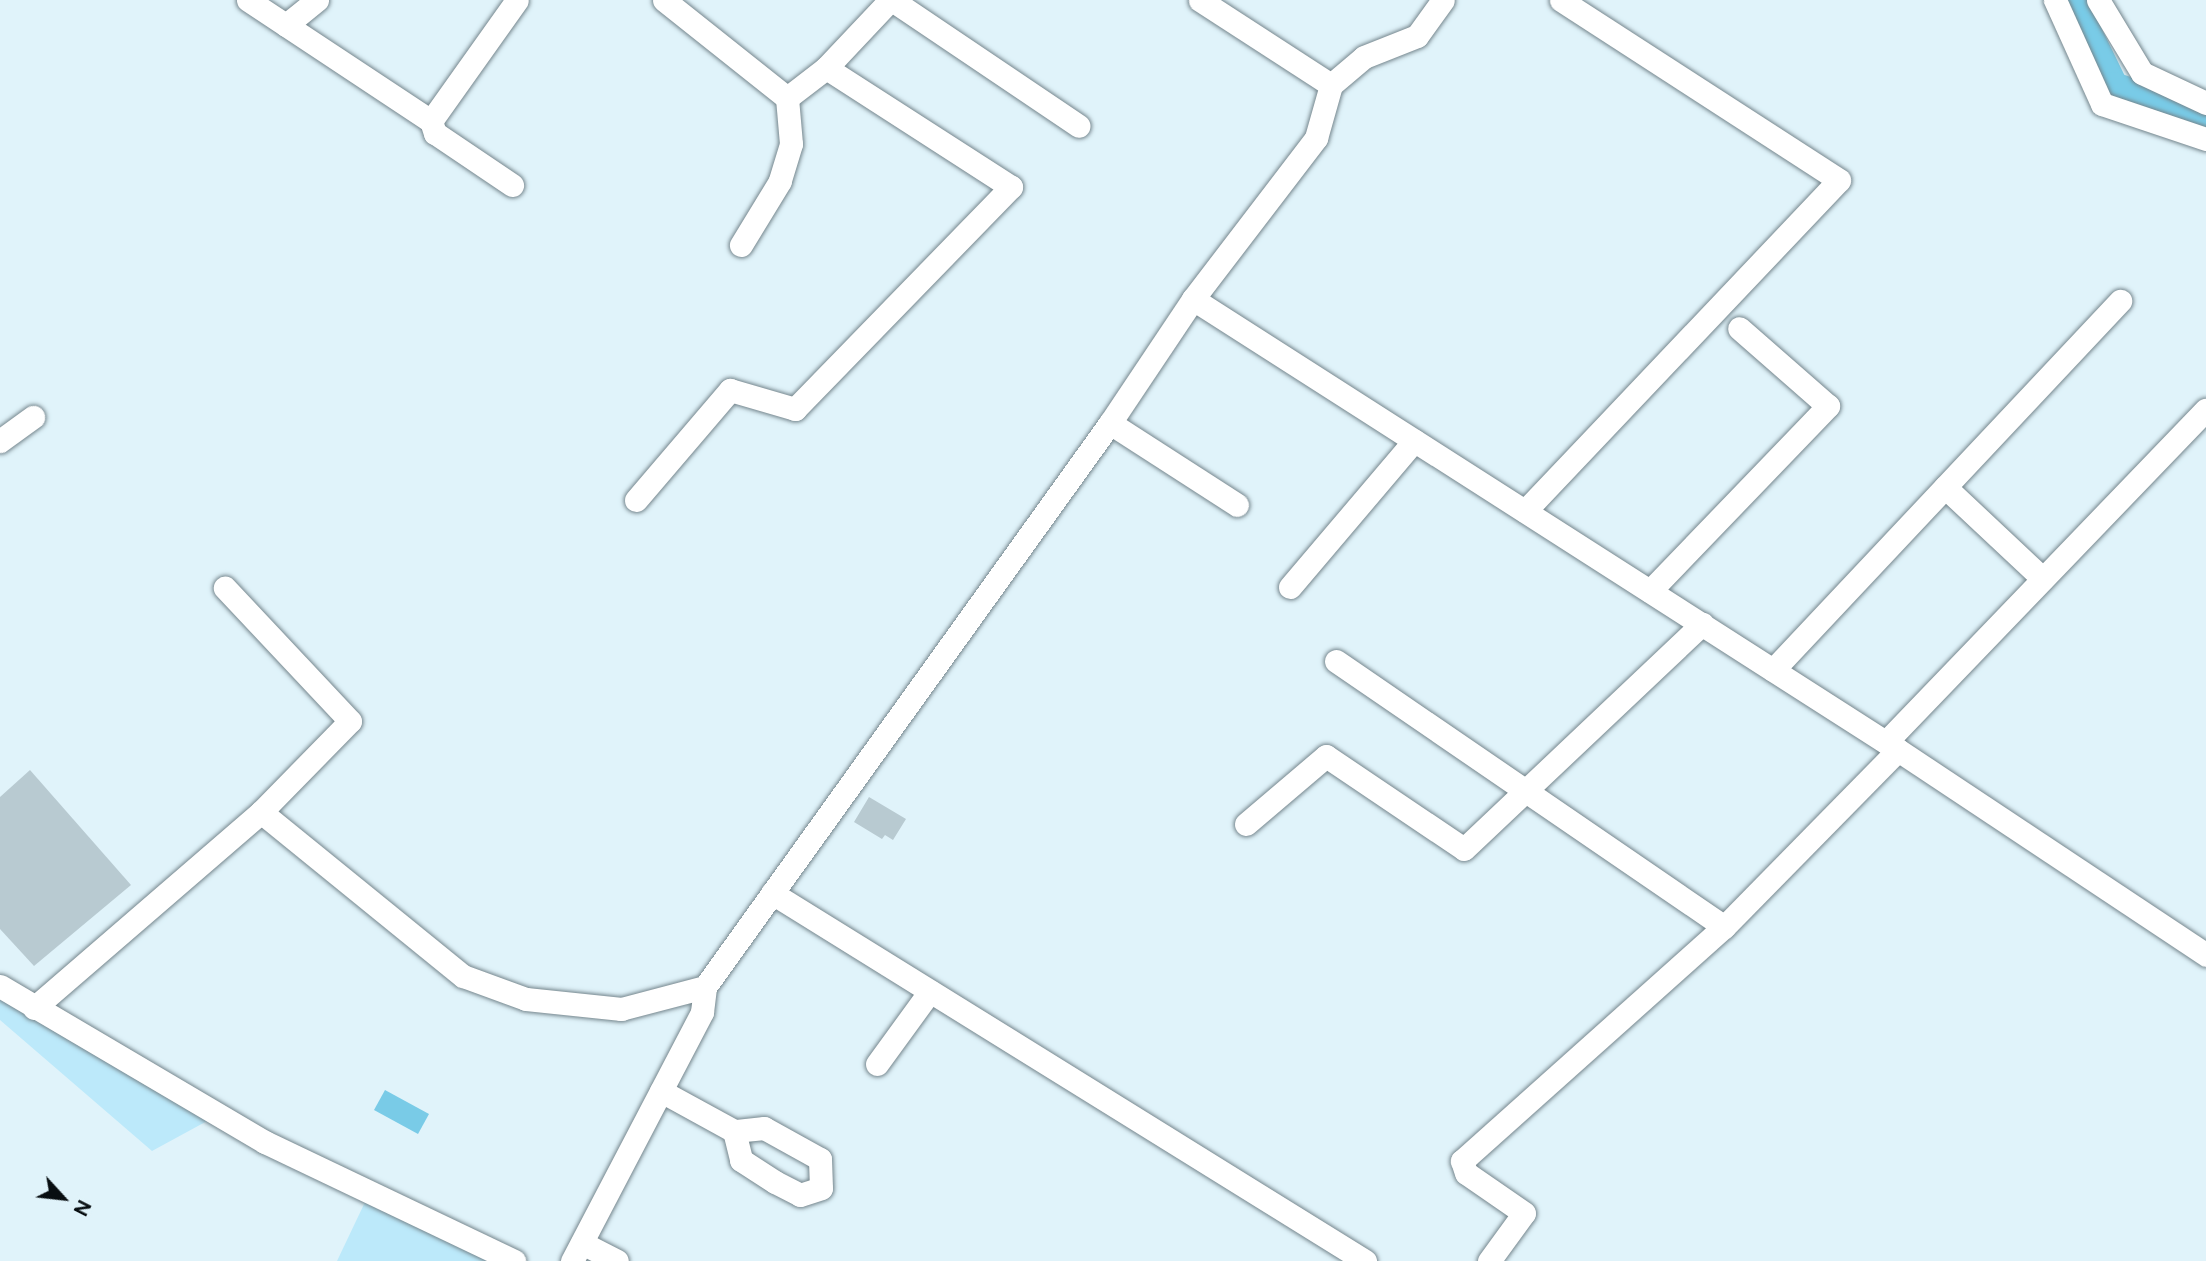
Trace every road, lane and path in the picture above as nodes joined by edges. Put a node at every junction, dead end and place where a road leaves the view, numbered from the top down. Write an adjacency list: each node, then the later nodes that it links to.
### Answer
1 (248, 0): 11 (street)
2 (317, 0): 11 (street)
3 (517, 0): 16 (street)
4 (664, 0): 14 (street)
5 (891, 0): 12 (street); 17 (street)
6 (1200, 0): 13 (street)
7 (1443, 0): 13 (street)
8 (1561, 0): 32 (street)
9 (2055, 0): 18 (street)
10 (2098, 0): 15 (street)
11 (286, 25): 16 (street)
12 (826, 68): 14 (street); 30 (street)
13 (1331, 85): 21 (street)
14 (787, 98): 20 (street)
15 (2206, 103)
16 (431, 121): 19 (street)
17 (1079, 126)
18 (2206, 139)
19 (512, 185)
20 (741, 245)
21 (1193, 299): 26 (street); 28 (street)
22 (2120, 301): 29 (street)
23 (1739, 328): 36 (street)
24 (2206, 410): 33 (street)
25 (33, 417): 27 (street)
26 (1110, 423): 31 (street); 44 (street)
27 (0, 441)
28 (1414, 441): 32 (street); 34 (street)
29 (1945, 487): 33 (street); 39 (street)
30 (636, 500)
31 (1237, 505)
32 (1525, 511): 36 (street)
33 (2043, 579): 40 (street)
34 (1290, 587)
35 (225, 589): 42 (street)
36 (1650, 591): 37 (street)
37 (1702, 624): 39 (street); 41 (street)
38 (1336, 661): 41 (street)
39 (1773, 670): 40 (street)
40 (1892, 746): 45 (street); 46 (street)
41 (1524, 793): 43 (street); 45 (street)
42 (261, 812): 48 (street); 50 (street)
43 (1245, 824)
44 (772, 893): 48 (street); 49 (street)
45 (1724, 927): 58 (street)
46 (2206, 955)
47 (0, 986): 50 (street)
48 (705, 987): 52 (street)
49 (930, 991): 51 (street); 57 (street)
50 (34, 1008): 55 (street)
51 (877, 1064)
52 (661, 1091): 53 (street); 54 (street)
53 (734, 1131)
54 (577, 1252): 56 (street)
55 (514, 1261)
56 (617, 1261)
57 (1365, 1261)
58 (1489, 1261)

